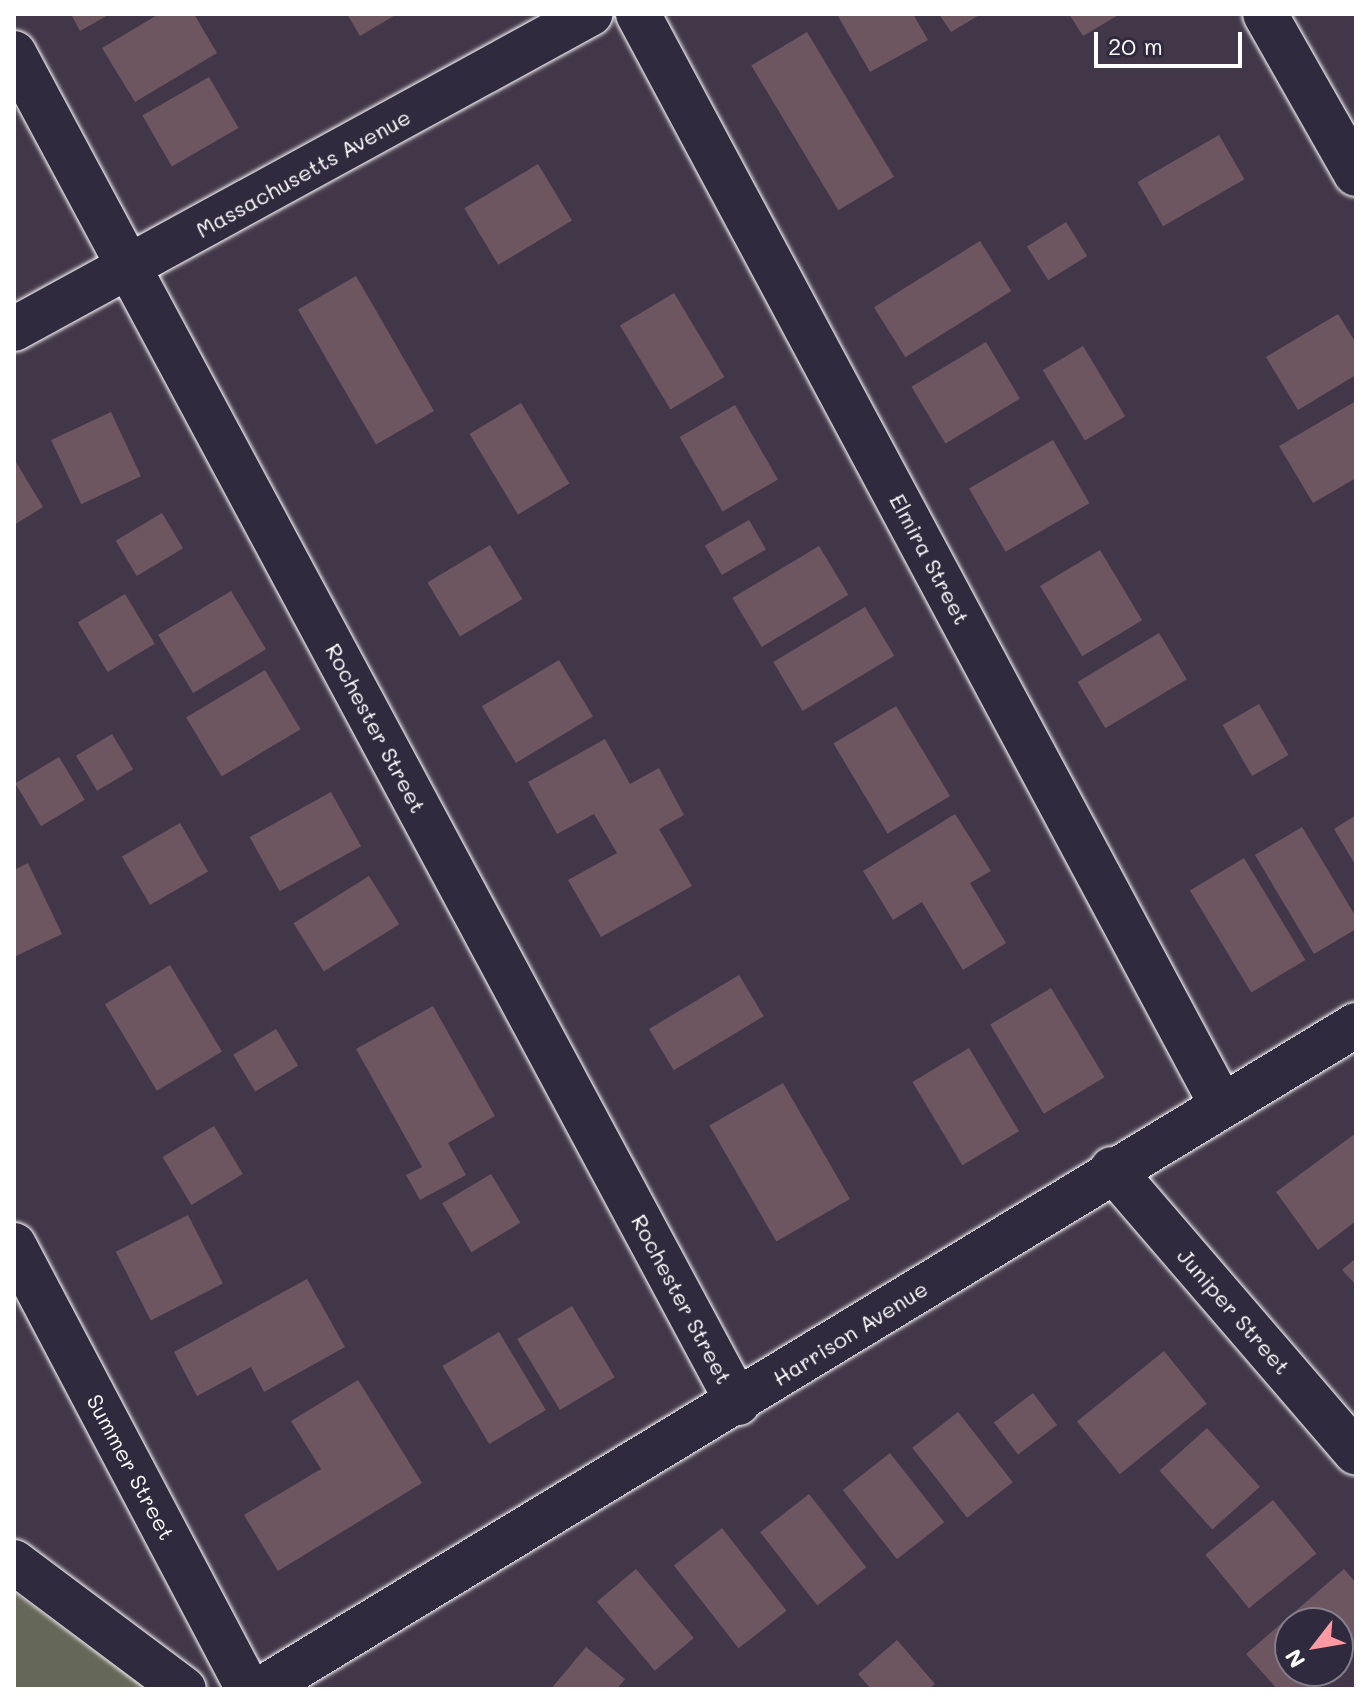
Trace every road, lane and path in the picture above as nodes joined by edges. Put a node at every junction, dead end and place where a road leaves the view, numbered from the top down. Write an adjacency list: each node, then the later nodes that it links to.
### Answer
1 (590, 14): 6 (street, Massachusetts Avenue)
2 (638, 14): 9 (street, Elmira Street)
3 (1265, 14): 5 (street)
4 (14, 53): 6 (street, Rochester Street)
5 (1356, 174)
6 (130, 269): 7 (street, Massachusetts Avenue); 12 (street, Rochester Street)
7 (14, 329)
8 (1356, 1025): 9 (street, Harrison Avenue)
9 (1221, 1104): 10 (street, Harrison Avenue)
10 (1112, 1169): 12 (street, Harrison Avenue); 13 (street, Juniper Street)
11 (14, 1245): 16 (street, Summer Street)
12 (738, 1403): 17 (street, Harrison Avenue)
13 (1356, 1453)
14 (14, 1562): 15 (street)
15 (184, 1689)
16 (248, 1689)
17 (261, 1689)

